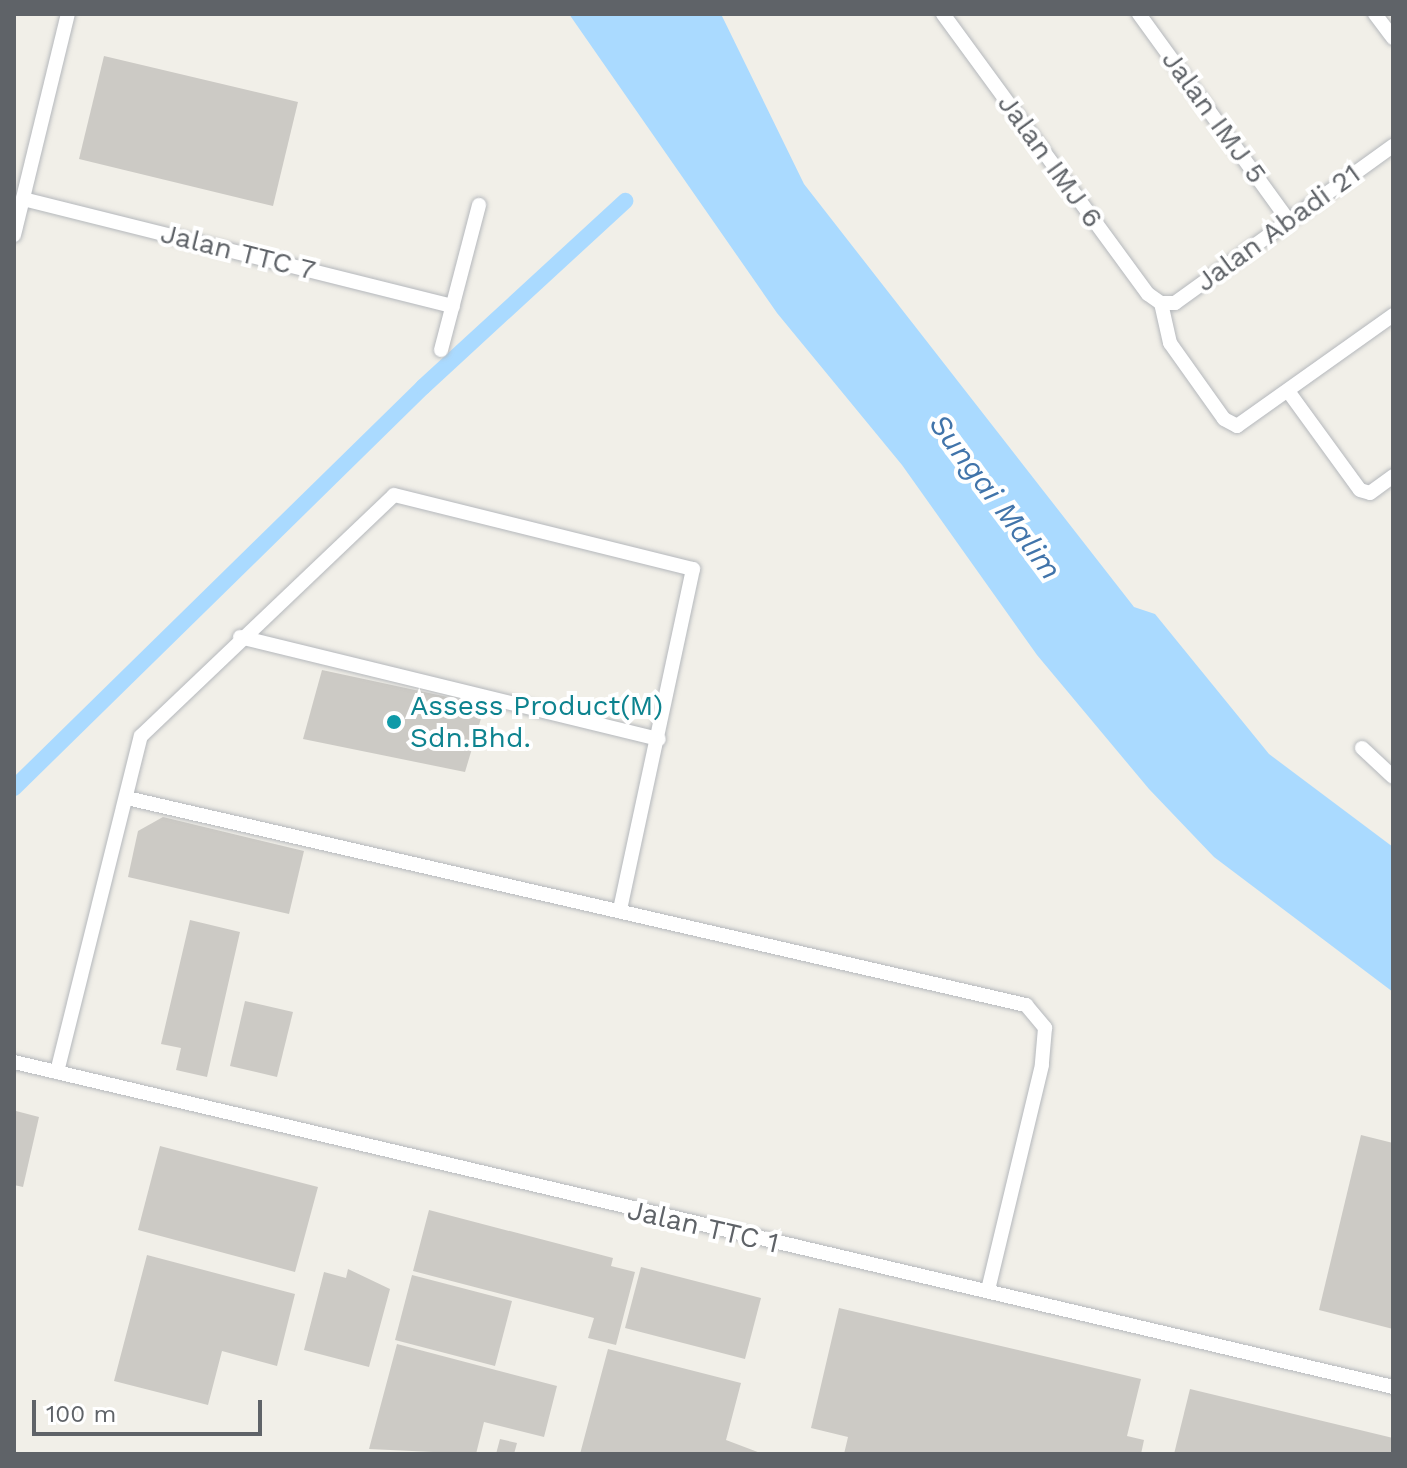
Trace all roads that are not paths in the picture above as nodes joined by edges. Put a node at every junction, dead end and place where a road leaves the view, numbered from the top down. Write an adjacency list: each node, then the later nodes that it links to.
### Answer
1 (68, 14): 7 (street)
2 (943, 14): 11 (street, Jalan IMJ 6)
3 (1139, 14): 9 (street, Jalan IMJ 5)
4 (1375, 14): 5 (street)
5 (1393, 38)
6 (1393, 146): 9 (street, Jalan Abadi 21)
7 (23, 199): 10 (street); 12 (street, Jalan TTC 7)
8 (479, 205): 12 (street)
9 (1289, 221): 11 (street, Jalan Abadi 21)
10 (14, 235)
11 (1161, 303): 15 (street)
12 (453, 306): 14 (street)
13 (1393, 315): 15 (street)
14 (441, 350)
15 (1288, 391): 16 (street)
16 (1393, 476)
17 (240, 637): 18 (street); 18 (street); 21 (street)
18 (659, 739): 22 (street)
19 (1362, 748): 20 (street)
20 (1393, 777)
21 (127, 798): 22 (street); 24 (street)
22 (620, 910): 25 (street)
23 (14, 1062): 24 (street, Jalan TTC 1)
24 (57, 1072): 25 (street, Jalan TTC 1)
25 (988, 1290): 26 (street, Jalan TTC 1)
26 (1393, 1387)

